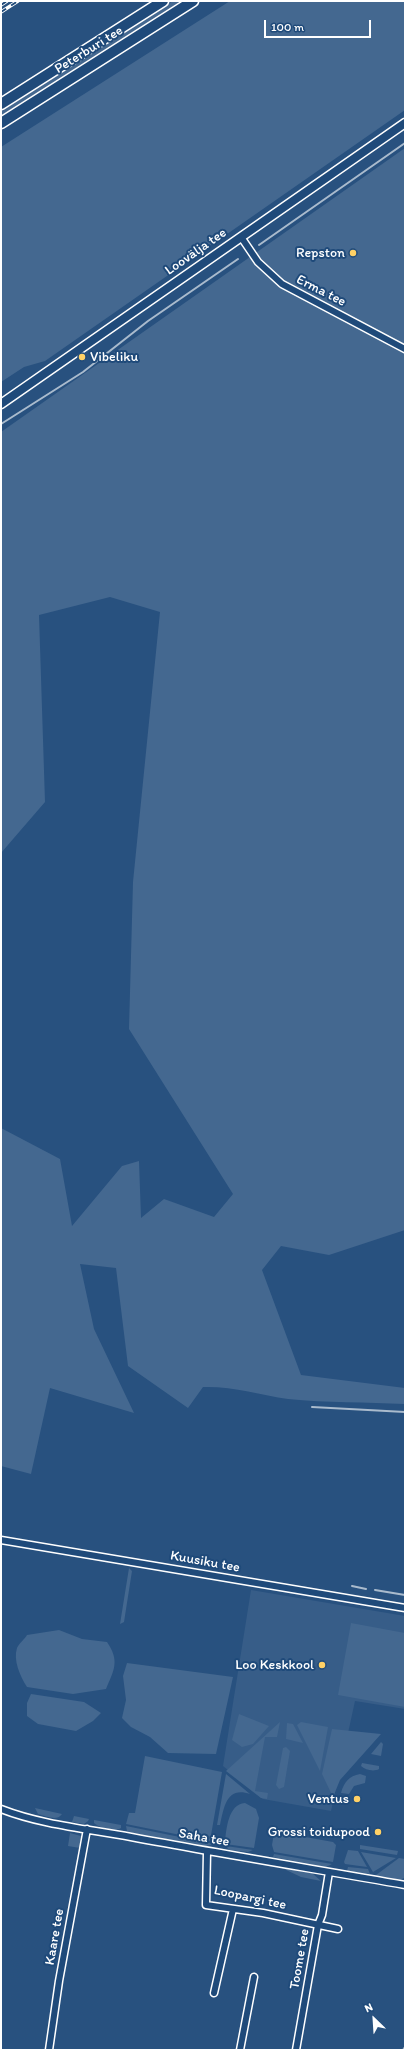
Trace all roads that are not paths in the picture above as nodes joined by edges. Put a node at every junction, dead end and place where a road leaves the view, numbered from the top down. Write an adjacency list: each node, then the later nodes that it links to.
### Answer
1 (163, 1): 3 (highway, Peterburi tee)
2 (193, 1): 5 (highway, Peterburi tee)
3 (1, 104)
4 (405, 122): 6 (street, Loovälja tee)
5 (1, 123)
6 (241, 237): 7 (street, Erma tee); 8 (street, Loovälja tee)
7 (405, 349)
8 (1, 404)
9 (1, 1540): 10 (street, Kuusiku tee)
10 (405, 1608)
11 (1, 1809): 12 (street, Saha tee)
12 (87, 1829): 13 (street, Saha tee); 21 (street, Kaare tee)
13 (207, 1852): 14 (street, Saha tee); 16 (street, Loopargi tee)
14 (329, 1872): 15 (street, Saha tee); 17 (street, Toome tee)
15 (405, 1884)
16 (233, 1909): 17 (street, Loopargi tee); 20 (street)
17 (318, 1925): 18 (street, Loopargi tee); 23 (street, Toome tee)
18 (338, 1929)
19 (254, 1977): 22 (street)
20 (214, 1993)
21 (49, 2050)
22 (240, 2050)
23 (296, 2050)

